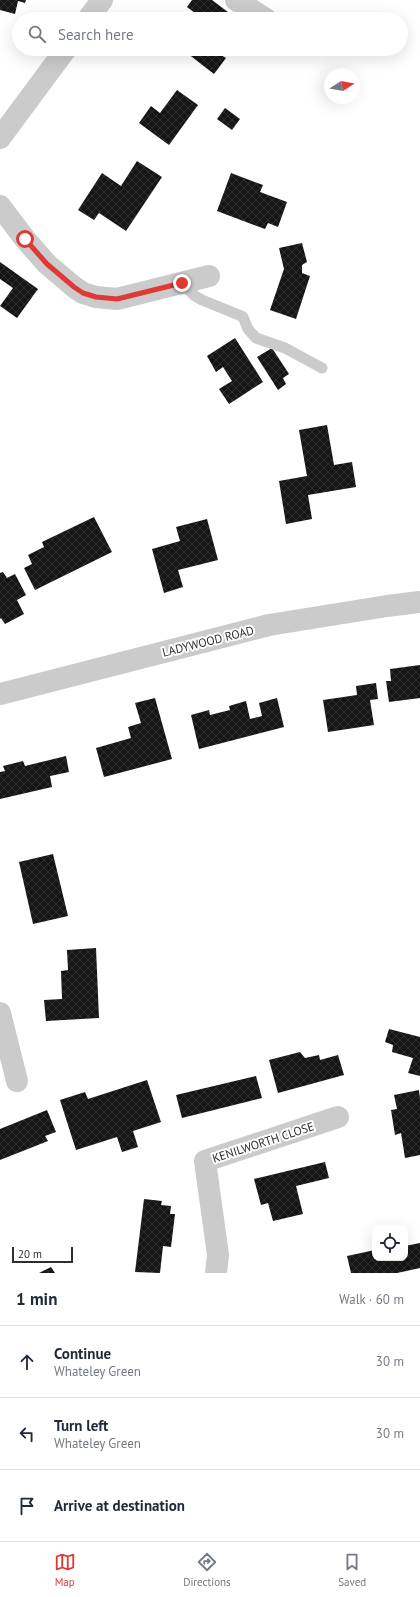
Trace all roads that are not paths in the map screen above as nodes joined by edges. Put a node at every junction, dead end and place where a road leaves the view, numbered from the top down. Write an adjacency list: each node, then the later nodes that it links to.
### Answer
1 (102, 0): 3 (street)
2 (236, 0): 4 (street)
3 (93, 12)
4 (255, 12)
5 (61, 56): 6 (street)
6 (0, 138)
7 (0, 206): 9 (street)
8 (209, 276): 9 (street)
9 (182, 283): 10 (lane)
10 (322, 368)
11 (420, 602): 12 (street, LADYWOOD ROAD)
12 (0, 694)
13 (0, 1013): 14 (street)
14 (5, 1052): 15 (street)
15 (17, 1081)
16 (338, 1117): 17 (street, KENILWORTH CLOSE)
17 (216, 1273)

